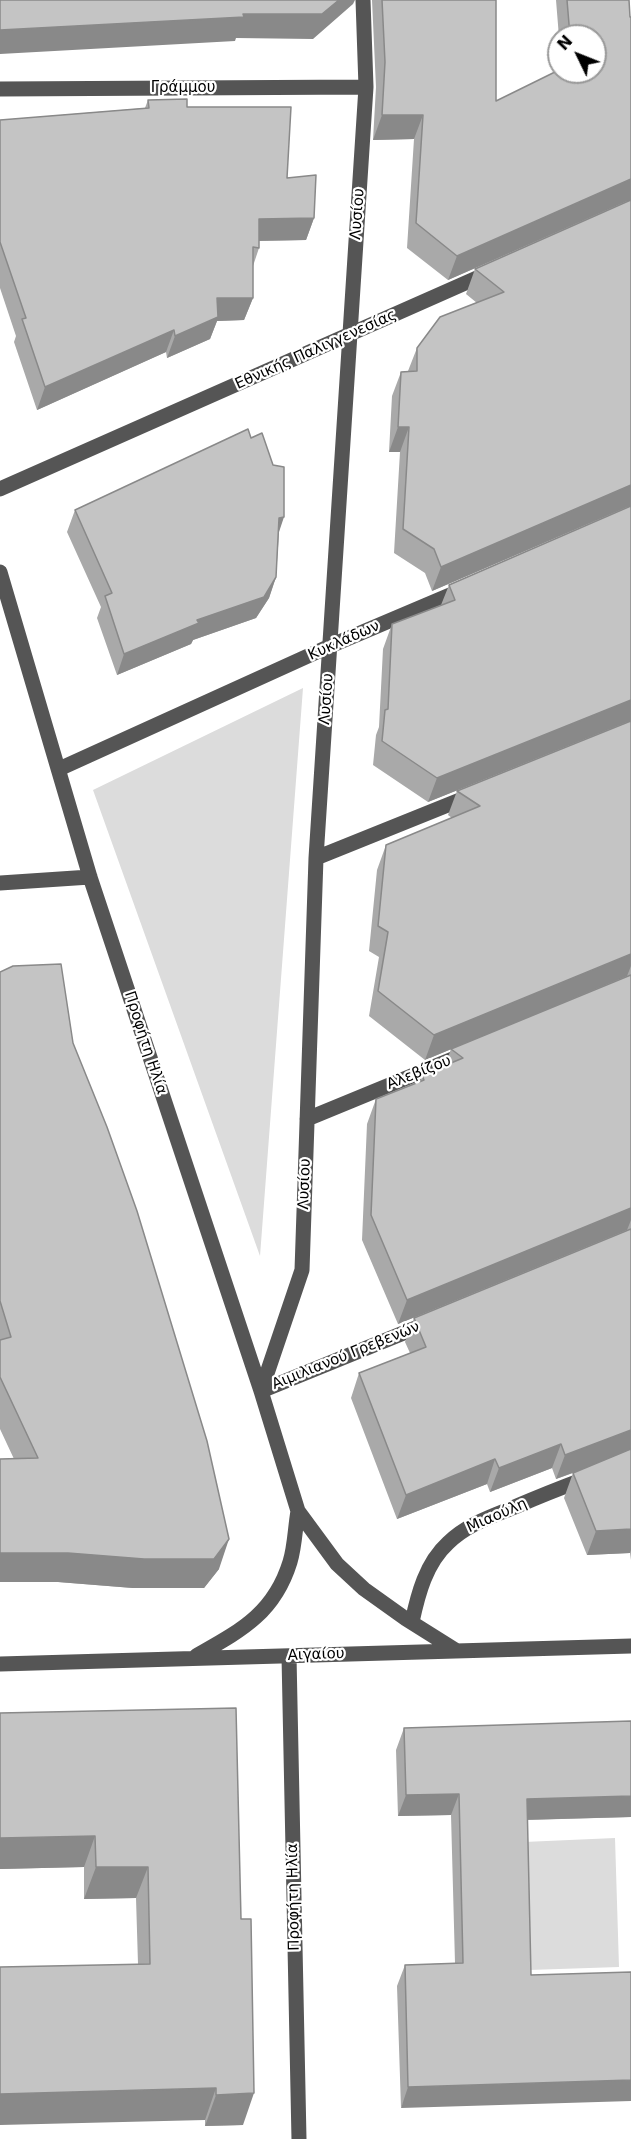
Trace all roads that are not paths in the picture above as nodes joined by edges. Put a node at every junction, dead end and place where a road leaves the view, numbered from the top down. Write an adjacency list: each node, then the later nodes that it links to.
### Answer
1 (363, 0): 2 (street, Λυσίου)
2 (366, 87): 3 (street, Γράμμου); 5 (street, Λυσίου)
3 (0, 89)
4 (501, 268): 5 (street, Εθνικής Παλιγγενεσίας)
5 (350, 335): 6 (street, Εθνικής Παλιγγενεσίας); 9 (street, Λυσίου)
6 (0, 489)
7 (0, 572): 10 (street, Προφήτη Ηλία)
8 (481, 581): 9 (street, Κυκλάδων)
9 (330, 646): 10 (street, Κυκλάδων); 12 (street, Λυσίου)
10 (59, 769): 13 (street, Προφήτη Ηλία)
11 (479, 792): 12 (street)
12 (316, 858): 16 (street, Λυσίου)
13 (90, 876): 14 (street); 18 (street, Προφήτη Ηλία)
14 (0, 883)
15 (480, 1048): 16 (street, Αλεβίζου)
16 (307, 1119): 18 (street, Λυσίου)
17 (446, 1315): 18 (street, Αιμιλιανού Γρεβενών)
18 (261, 1391): 20 (street, Προφήτη Ηλία)
19 (599, 1473): 21 (street, Μιαούλη)
20 (298, 1511): 21 (street, Προφήτη Ηλία); 25 (street, Προφήτη Ηλία)
21 (412, 1622): 23 (street, Προφήτη Ηλία)
22 (631, 1646): 23 (street, Αιγαίου)
23 (457, 1651): 24 (street, Αιγαίου)
24 (289, 1656): 25 (street, Αιγαίου); 27 (street, Προφήτη Ηλία)
25 (193, 1658): 26 (street, Αιγαίου)
26 (0, 1664)
27 (299, 2139)

